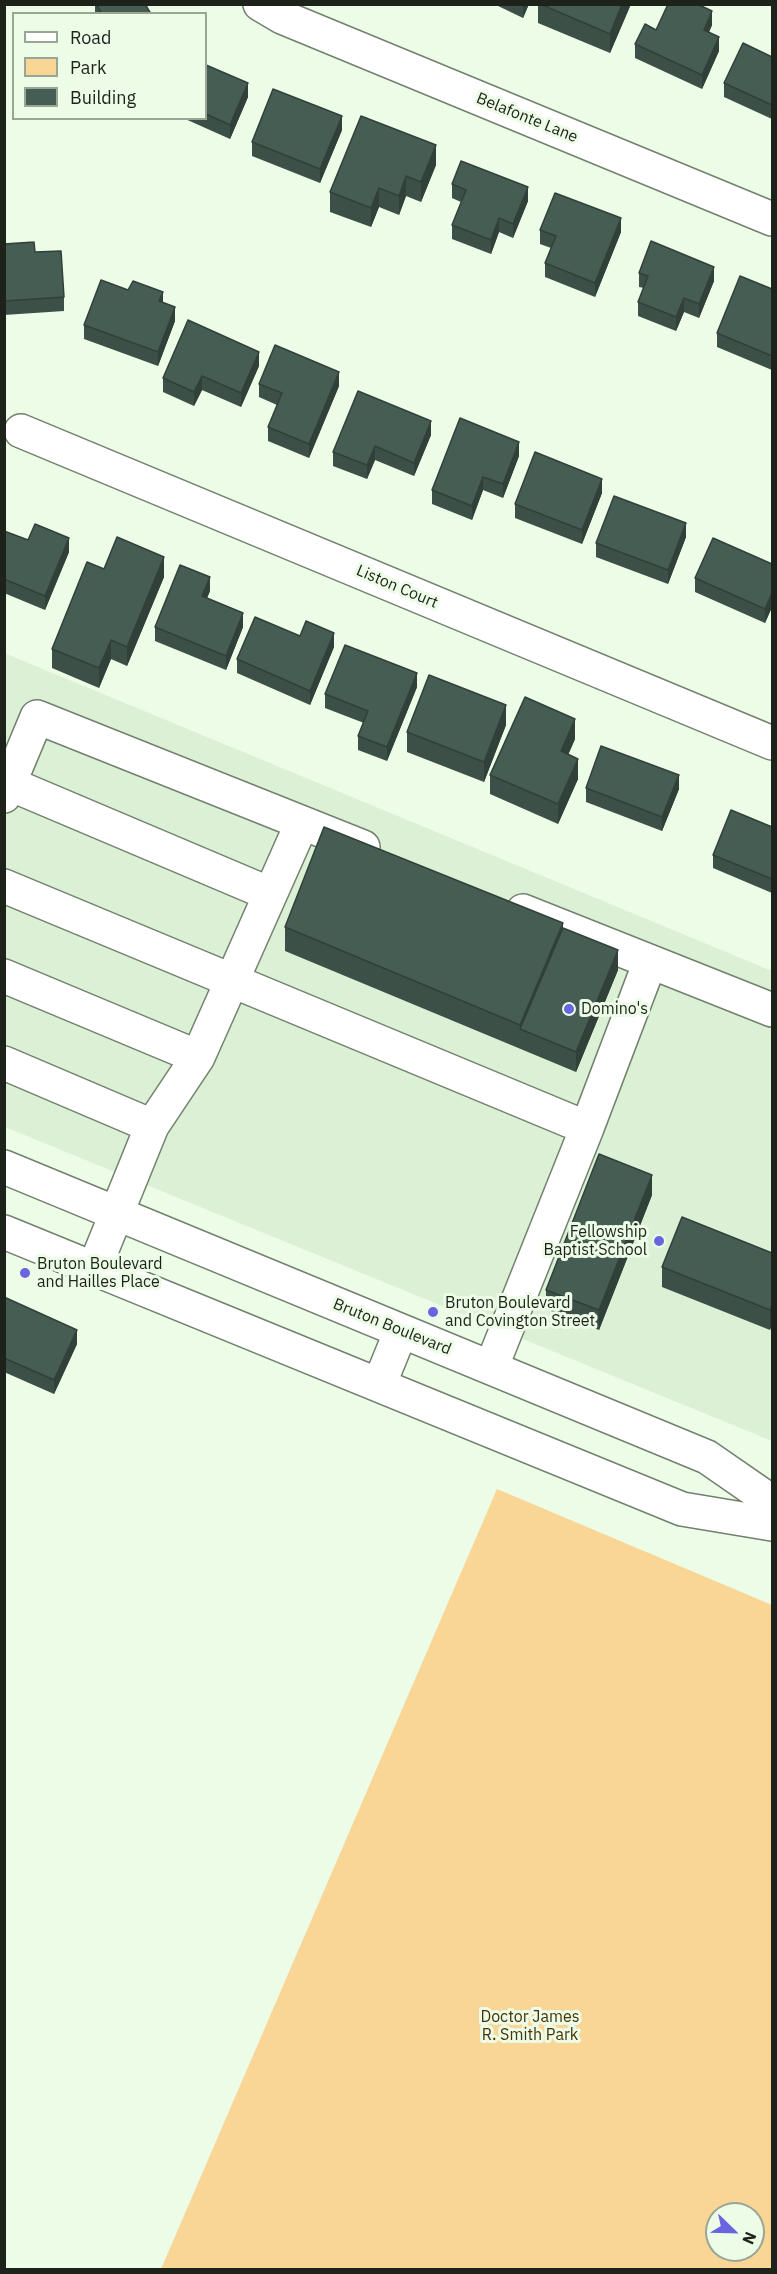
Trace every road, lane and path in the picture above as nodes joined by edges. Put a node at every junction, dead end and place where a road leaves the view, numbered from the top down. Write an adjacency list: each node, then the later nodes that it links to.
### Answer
1 (271, 11): 2 (street, Belafonte Lane)
2 (772, 219)
3 (21, 432): 4 (street, Liston Court)
4 (772, 743)
5 (7, 790): 6 (street); 9 (street)
6 (302, 823): 7 (street); 9 (street)
7 (389, 858)
8 (4, 886): 13 (street)
9 (270, 894): 13 (street)
10 (498, 901): 11 (street)
11 (650, 962): 14 (street); 18 (street)
12 (4, 976): 15 (street)
13 (232, 981): 15 (street); 18 (street)
14 (772, 1010)
15 (198, 1057): 17 (street)
16 (4, 1063): 17 (street)
17 (152, 1126): 20 (street)
18 (586, 1128): 24 (street)
19 (4, 1167): 20 (street, Bruton Boulevard)
20 (116, 1213): 22 (street); 23 (street, Bruton Boulevard)
21 (4, 1232): 22 (street)
22 (94, 1269): 25 (street)
23 (401, 1331): 24 (street, Bruton Boulevard); 25 (street)
24 (491, 1368): 26 (street, Bruton Boulevard)
25 (379, 1385): 27 (street)
26 (772, 1502)
27 (772, 1524)

